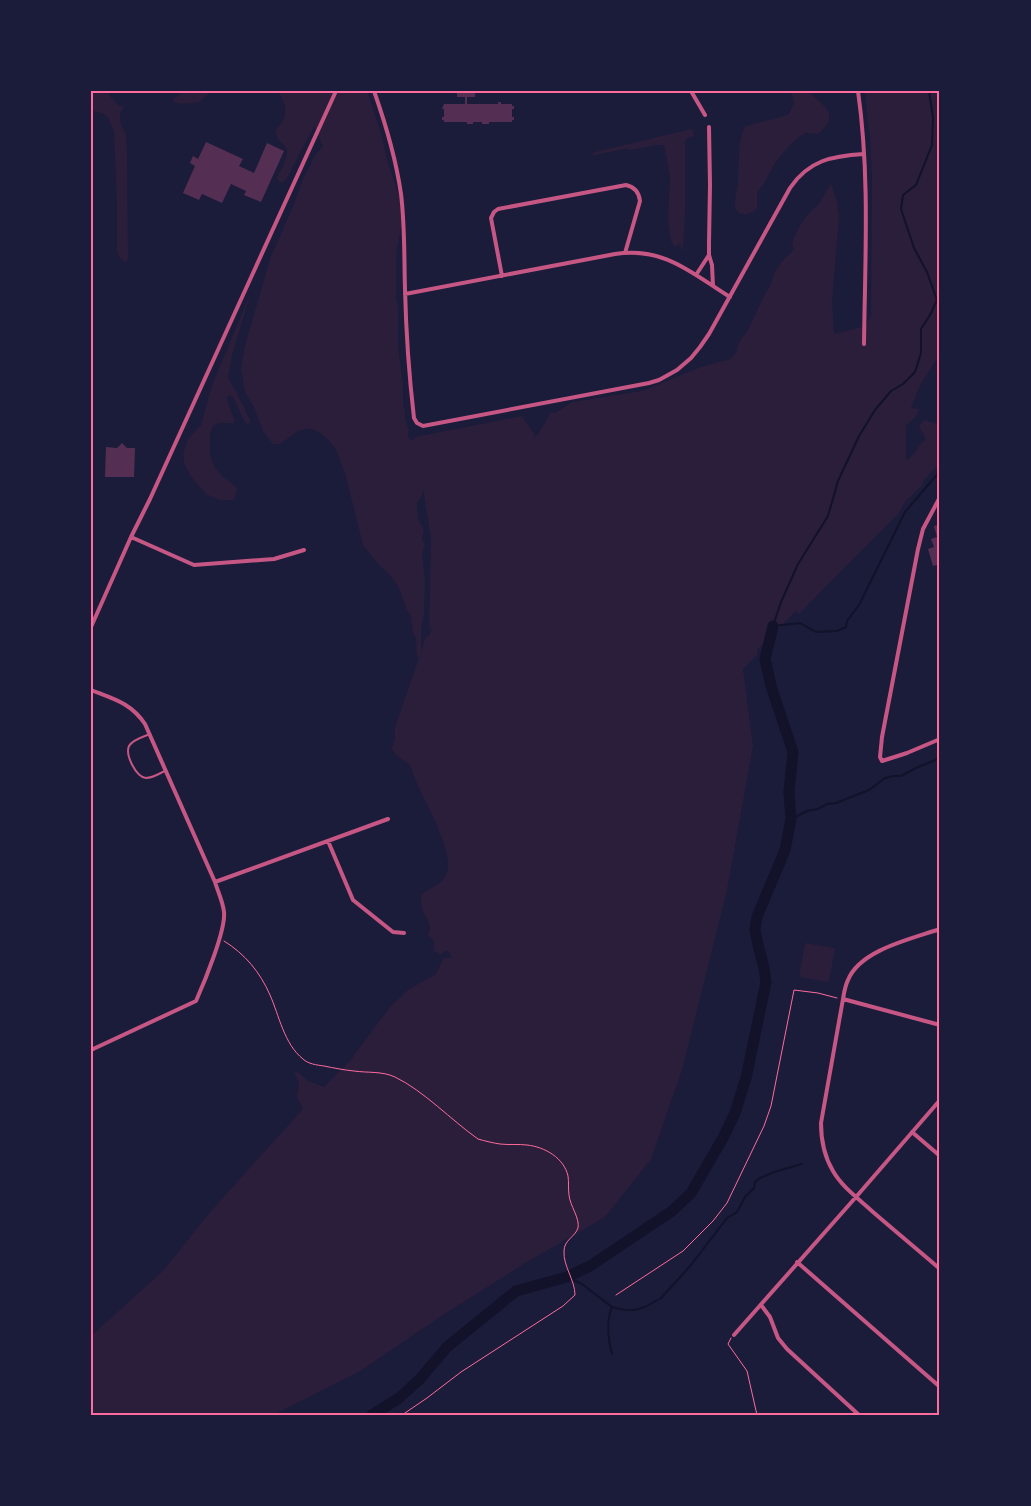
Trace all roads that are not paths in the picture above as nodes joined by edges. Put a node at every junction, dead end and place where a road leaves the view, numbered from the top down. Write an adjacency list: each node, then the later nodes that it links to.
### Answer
1 (336, 91): 17 (street)
2 (374, 91): 13 (street)
3 (691, 91): 5 (street)
4 (858, 91): 7 (street)
5 (705, 115)
6 (710, 127): 9 (street)
7 (864, 154): 14 (street); 15 (street)
8 (625, 253): 10 (street); 11 (street); 11 (street)
9 (709, 255): 10 (street); 12 (street)
10 (696, 274): 12 (street)
11 (502, 276): 13 (street)
12 (713, 286): 14 (street)
13 (405, 294): 14 (street)
14 (730, 296)
15 (864, 344)
16 (940, 497): 22 (street)
17 (131, 537): 18 (street); 19 (street)
18 (304, 550)
19 (91, 627)
20 (91, 690): 21 (street)
21 (150, 734): 23 (street); 23 (lane)
22 (940, 739)
23 (166, 771): 26 (street)
24 (388, 819): 25 (street)
25 (328, 841): 26 (street); 28 (street)
26 (215, 882): 31 (street)
27 (940, 929): 29 (street)
28 (404, 933)
29 (843, 999): 30 (street); 35 (street)
30 (940, 1025)
31 (91, 1050)
32 (940, 1100): 33 (street)
33 (912, 1132): 34 (street); 35 (street)
34 (940, 1156)
35 (856, 1197): 36 (street); 37 (street)
36 (797, 1262): 38 (street); 40 (street)
37 (940, 1270)
38 (761, 1305): 39 (street); 41 (street)
39 (734, 1335)
40 (940, 1387)
41 (859, 1415)

